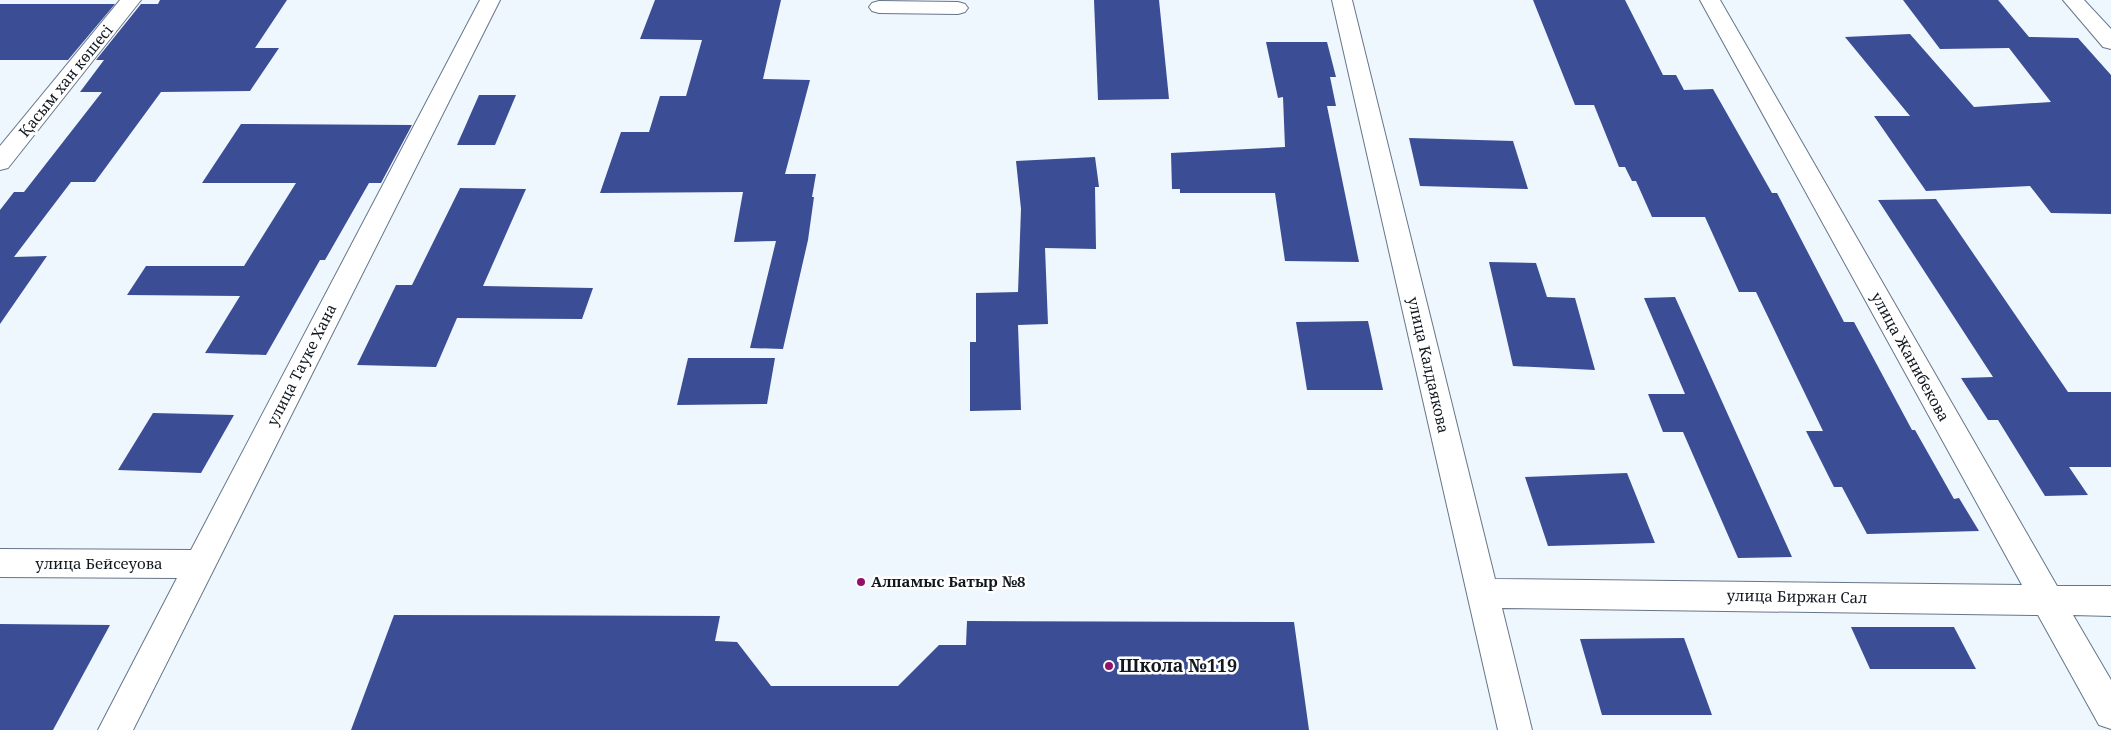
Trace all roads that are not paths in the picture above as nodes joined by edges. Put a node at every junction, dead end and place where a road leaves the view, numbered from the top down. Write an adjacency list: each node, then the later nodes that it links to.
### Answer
1 (131, 0): 9 (street, Қасым хан көшесі)
2 (490, 0): 11 (street, улица Тауке Хана)
3 (1342, 0): 12 (street, улица Калдаякова)
4 (1710, 0): 13 (street, улица Жанибекова)
5 (2073, 0): 8 (street)
6 (879, 7): 7 (street)
7 (958, 8)
8 (2111, 42)
9 (0, 162)
10 (0, 563): 11 (street, улица Бейсеуова)
11 (199, 564): 16 (street, улица Тауке Хана)
12 (1482, 593): 13 (street, улица Биржан Сал); 17 (street, улица Калдаякова)
13 (2047, 601): 14 (street, улица Биржан Сал); 15 (street, улица Жанибекова)
14 (2111, 601)
15 (2111, 713)
16 (115, 730)
17 (1515, 730)

